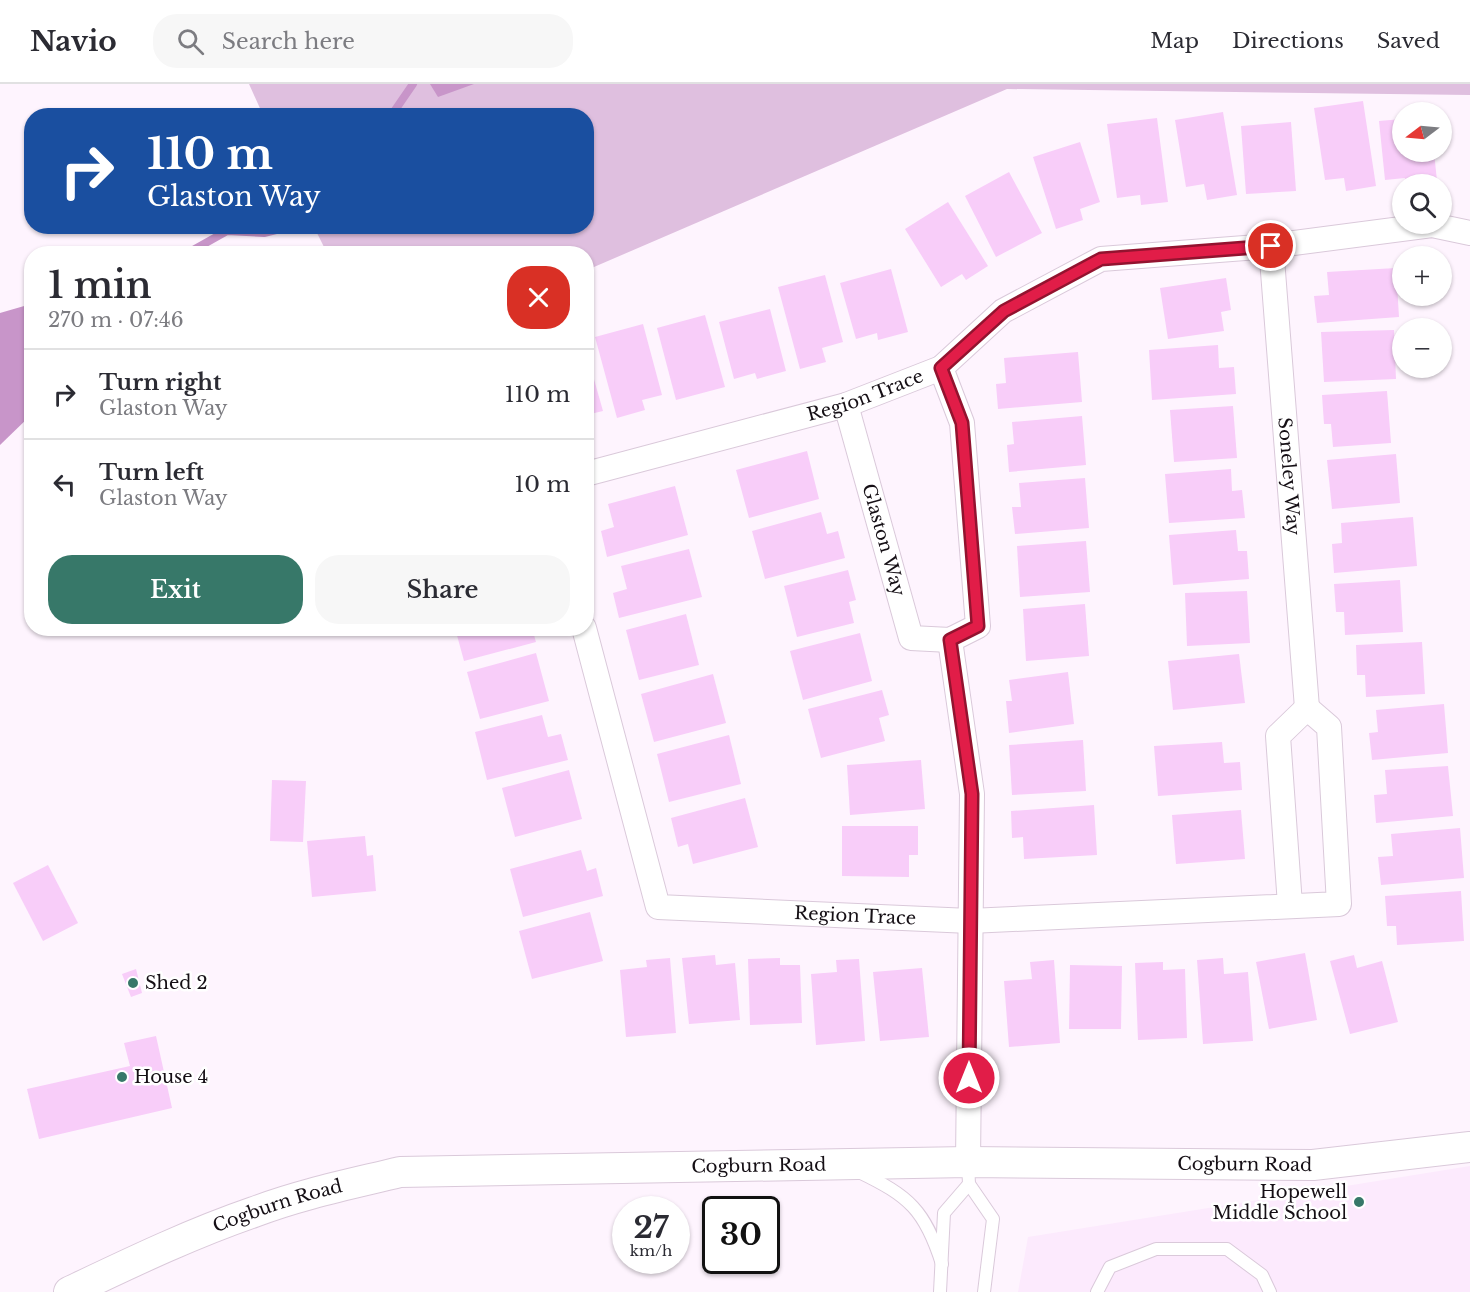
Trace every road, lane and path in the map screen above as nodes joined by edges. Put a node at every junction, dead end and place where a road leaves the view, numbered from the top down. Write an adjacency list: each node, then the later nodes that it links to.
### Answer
1 (1470, 233): 2 (street, Region Trace)
2 (1271, 246): 3 (street, Region Trace); 8 (street, Soneley Way)
3 (941, 368): 4 (street, Region Trace); 7 (street, Glaston Way)
4 (846, 405): 5 (street, Region Trace); 7 (street, Glaston Way)
5 (594, 472)
6 (586, 636): 10 (street, Region Trace)
7 (950, 640): 10 (street)
8 (1307, 708): 9 (street); 9 (street, Region Trace)
9 (1290, 905): 10 (street, Region Trace)
10 (970, 921): 13 (street)
11 (1470, 1147): 13 (street, Cogburn Road)
12 (841, 1164): 13 (street, Cogburn Road); 14 (lane); 15 (street, Cogburn Road)
13 (968, 1173): 14 (lane); 17 (lane)
14 (942, 1264): 16 (lane)
15 (69, 1292)
16 (940, 1292)
17 (984, 1292)
18 (1097, 1292): 19 (lane)
19 (1270, 1292)

